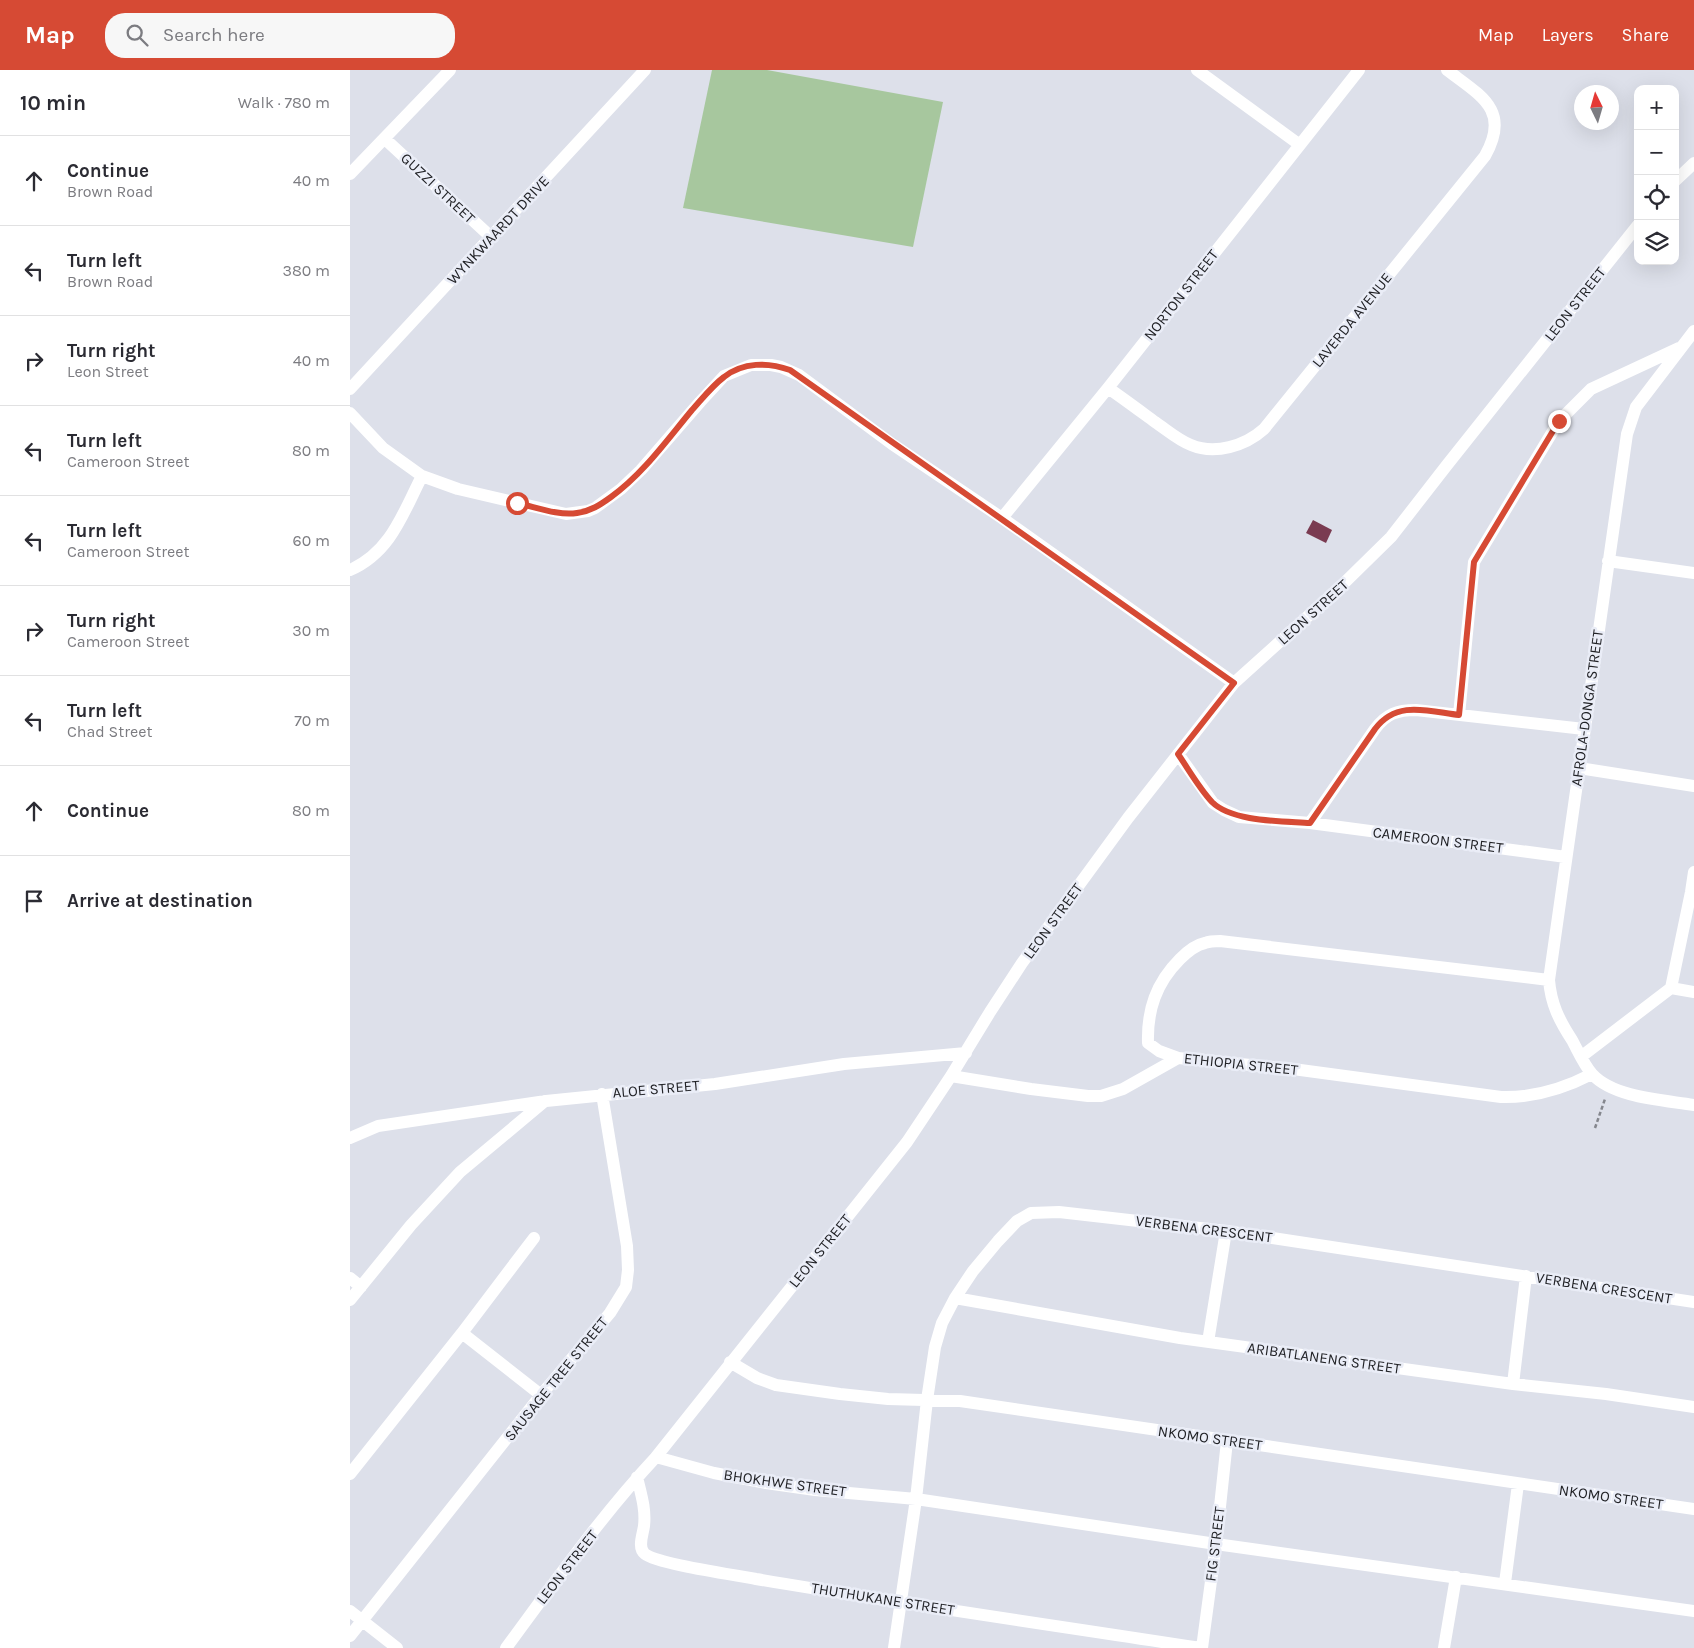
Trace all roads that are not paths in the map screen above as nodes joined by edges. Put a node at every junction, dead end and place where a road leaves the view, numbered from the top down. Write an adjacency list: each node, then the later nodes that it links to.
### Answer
1 (450, 70): 6 (street)
2 (646, 70): 12 (street, WYNKWAARDT DRIVE)
3 (1197, 70): 7 (street)
4 (1359, 70): 7 (street, NORTON STREET)
5 (1447, 70): 15 (street, LAVERDA AVENUE)
6 (385, 139): 9 (street); 12 (street, GUZZI STREET)
7 (1300, 145): 15 (street, NORTON STREET)
8 (1694, 162): 10 (street)
9 (350, 174)
10 (1679, 177)
11 (1634, 230): 23 (street, LEON STREET)
12 (491, 237): 16 (street, WYNKWAARDT DRIVE)
13 (1694, 331): 14 (street, AFROLA-DONGA STREET)
14 (1682, 347): 20 (street, AFROLA-DONGA STREET); 24 (street)
15 (1108, 388): 19 (street, NORTON STREET)
16 (350, 389)
17 (350, 413): 18 (street)
18 (422, 476): 19 (street); 21 (street)
19 (1002, 518): 23 (street)
20 (1608, 561): 22 (street); 25 (street, AFROLA-DONGA STREET)
21 (350, 570)
22 (1694, 573)
23 (1234, 683): 26 (street, LEON STREET)
24 (1459, 715): 25 (street); 29 (street)
25 (1584, 729): 27 (street, AFROLA-DONGA STREET)
26 (1178, 754): 29 (street, CAMEROON STREET); 36 (street, LEON STREET)
27 (1579, 768): 28 (street); 30 (street, AFROLA-DONGA STREET)
28 (1694, 786)
29 (1310, 823): 30 (street, CAMEROON STREET)
30 (1566, 856): 33 (street, AFROLA-DONGA STREET)
31 (1694, 872): 32 (street)
32 (1693, 892): 34 (street)
33 (1549, 980): 37 (street, AFROLA-DONGA STREET); 38 (street, ETHIOPIA STREET)
34 (1671, 988): 35 (street); 37 (street)
35 (1694, 992)
36 (966, 1053): 40 (street, LEON STREET); 41 (street, ALOE STREET)
37 (1582, 1056): 39 (street, AFROLA-DONGA STREET)
38 (1178, 1058): 39 (street, ETHIOPIA STREET); 40 (street)
39 (1592, 1074): 43 (street, AFROLA-DONGA STREET)
40 (951, 1076): 55 (street, LEON STREET)
41 (602, 1094): 42 (street, ALOE STREET); 57 (street, SAUSAGE TREE STREET)
42 (546, 1101): 44 (street, ALOE STREET); 49 (street)
43 (1694, 1105)
44 (350, 1138)
45 (1226, 1230): 47 (street, VERBENA CRESCENT); 50 (street, VERBENA CRESCENT); 54 (street)
46 (534, 1238): 53 (street)
47 (1526, 1276): 52 (street, VERBENA CRESCENT); 56 (street)
48 (350, 1278): 49 (street)
49 (361, 1287): 51 (street)
50 (955, 1298): 54 (street, ARIBATLANENG STREET); 58 (street, VERBENA CRESCENT)
51 (350, 1300)
52 (1694, 1302)
53 (462, 1333): 57 (street); 62 (street)
54 (1208, 1342): 56 (street, ARIBATLANENG STREET)
55 (730, 1362): 58 (street, NKOMO STREET); 61 (street, LEON STREET)
56 (1513, 1384): 59 (street, ARIBATLANENG STREET)
57 (541, 1395): 73 (street, SAUSAGE TREE STREET)
58 (927, 1400): 60 (street, NKOMO STREET); 65 (street, VERBENA CRESCENT)
59 (1694, 1407)
60 (1227, 1441): 64 (street, NKOMO STREET); 67 (street, FIG STREET)
61 (656, 1457): 63 (street, LEON STREET); 65 (street, BHOKHWE STREET)
62 (350, 1474)
63 (637, 1477): 70 (street, THUTHUKANE STREET); 76 (street, LEON STREET)
64 (1518, 1484): 66 (street, NKOMO STREET); 69 (street)
65 (916, 1499): 67 (street); 70 (street, VERBENA CRESCENT)
66 (1694, 1509)
67 (1216, 1544): 68 (street); 78 (street, FIG STREET)
68 (1456, 1577): 69 (street); 79 (street)
69 (1505, 1583): 72 (street)
70 (901, 1602): 77 (street, VERBENA CRESCENT); 78 (street, THUTHUKANE STREET)
71 (350, 1611): 73 (street)
72 (1694, 1611)
73 (362, 1621): 74 (street, SAUSAGE TREE STREET); 75 (street)
74 (350, 1636)
75 (397, 1648)
76 (506, 1648)
77 (894, 1648)
78 (1201, 1648)
79 (1444, 1648)

